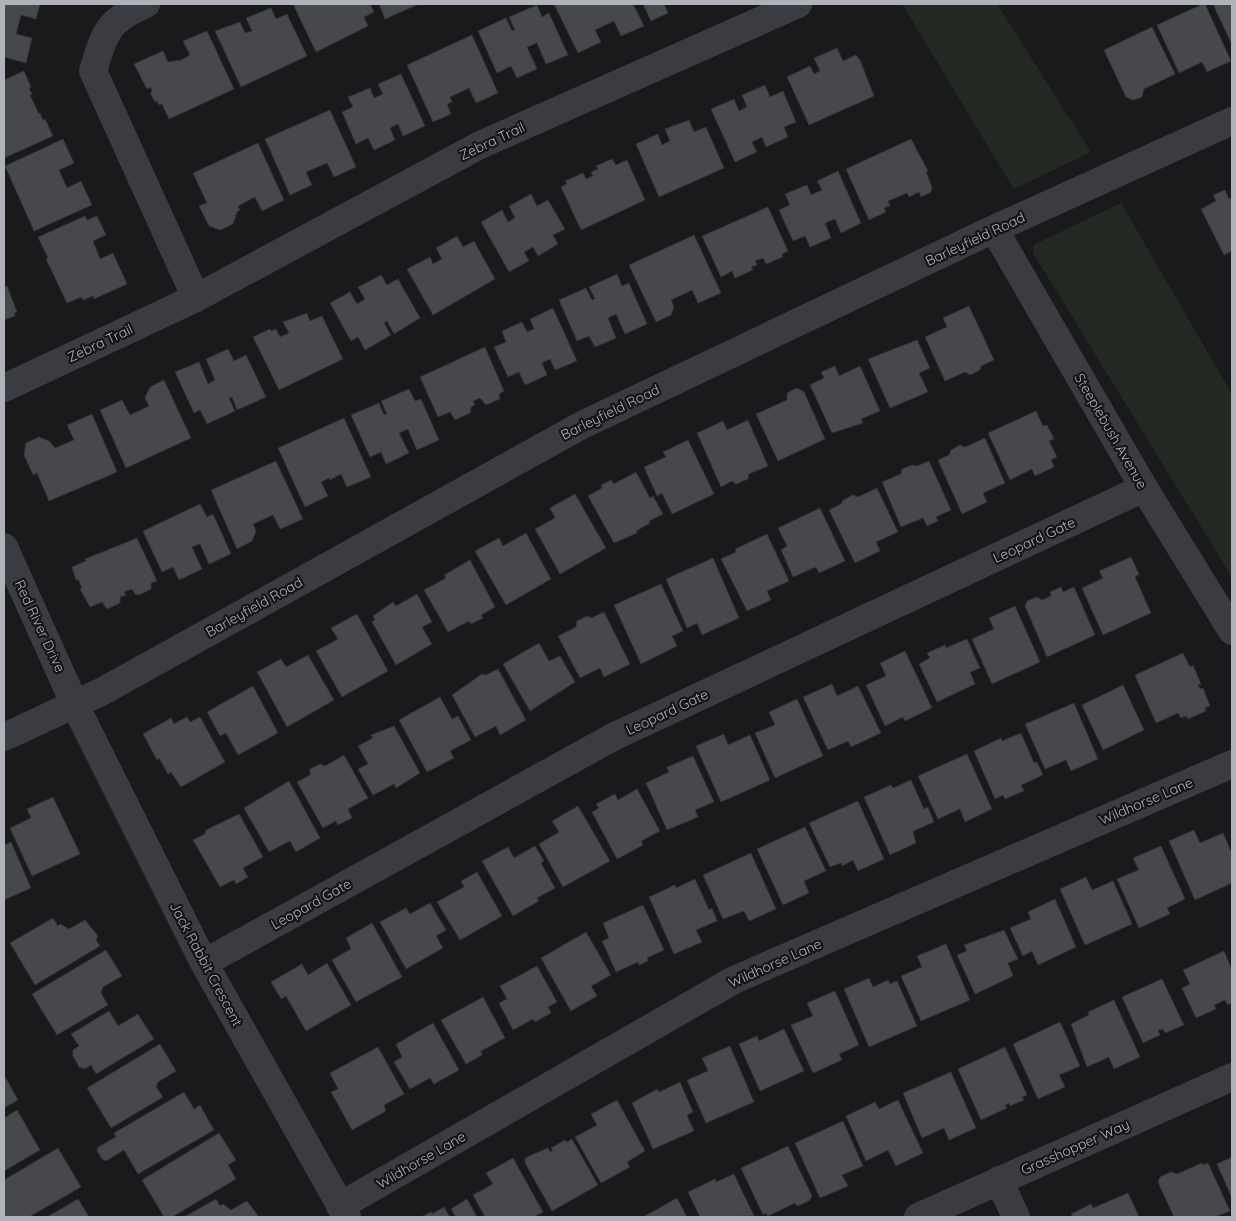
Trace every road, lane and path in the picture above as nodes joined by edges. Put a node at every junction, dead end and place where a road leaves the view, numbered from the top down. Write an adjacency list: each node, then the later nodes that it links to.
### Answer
1 (146, 4): 5 (street)
2 (798, 4): 5 (street, Zebra Trail)
3 (1232, 121): 4 (street, Barleyfield Road)
4 (994, 229): 7 (street, Steeplebush Avenue); 10 (street, Barleyfield Road)
5 (196, 298): 6 (street, Zebra Trail)
6 (4, 388)
7 (1144, 488): 9 (street, Steeplebush Avenue); 13 (street, Leopard Gate)
8 (4, 547): 10 (street, Red River Drive)
9 (1232, 631)
10 (75, 705): 11 (street, Barleyfield Road); 13 (street, Jack Rabbit Crescent)
11 (4, 737)
12 (1232, 764): 16 (street, Wildhorse Lane)
13 (204, 963): 16 (street, Jack Rabbit Crescent)
14 (1232, 1077): 15 (street, Grasshopper Way)
15 (999, 1180): 17 (street, Grasshopper Way); 18 (street)
16 (343, 1212)
17 (918, 1217)
18 (1016, 1217)

